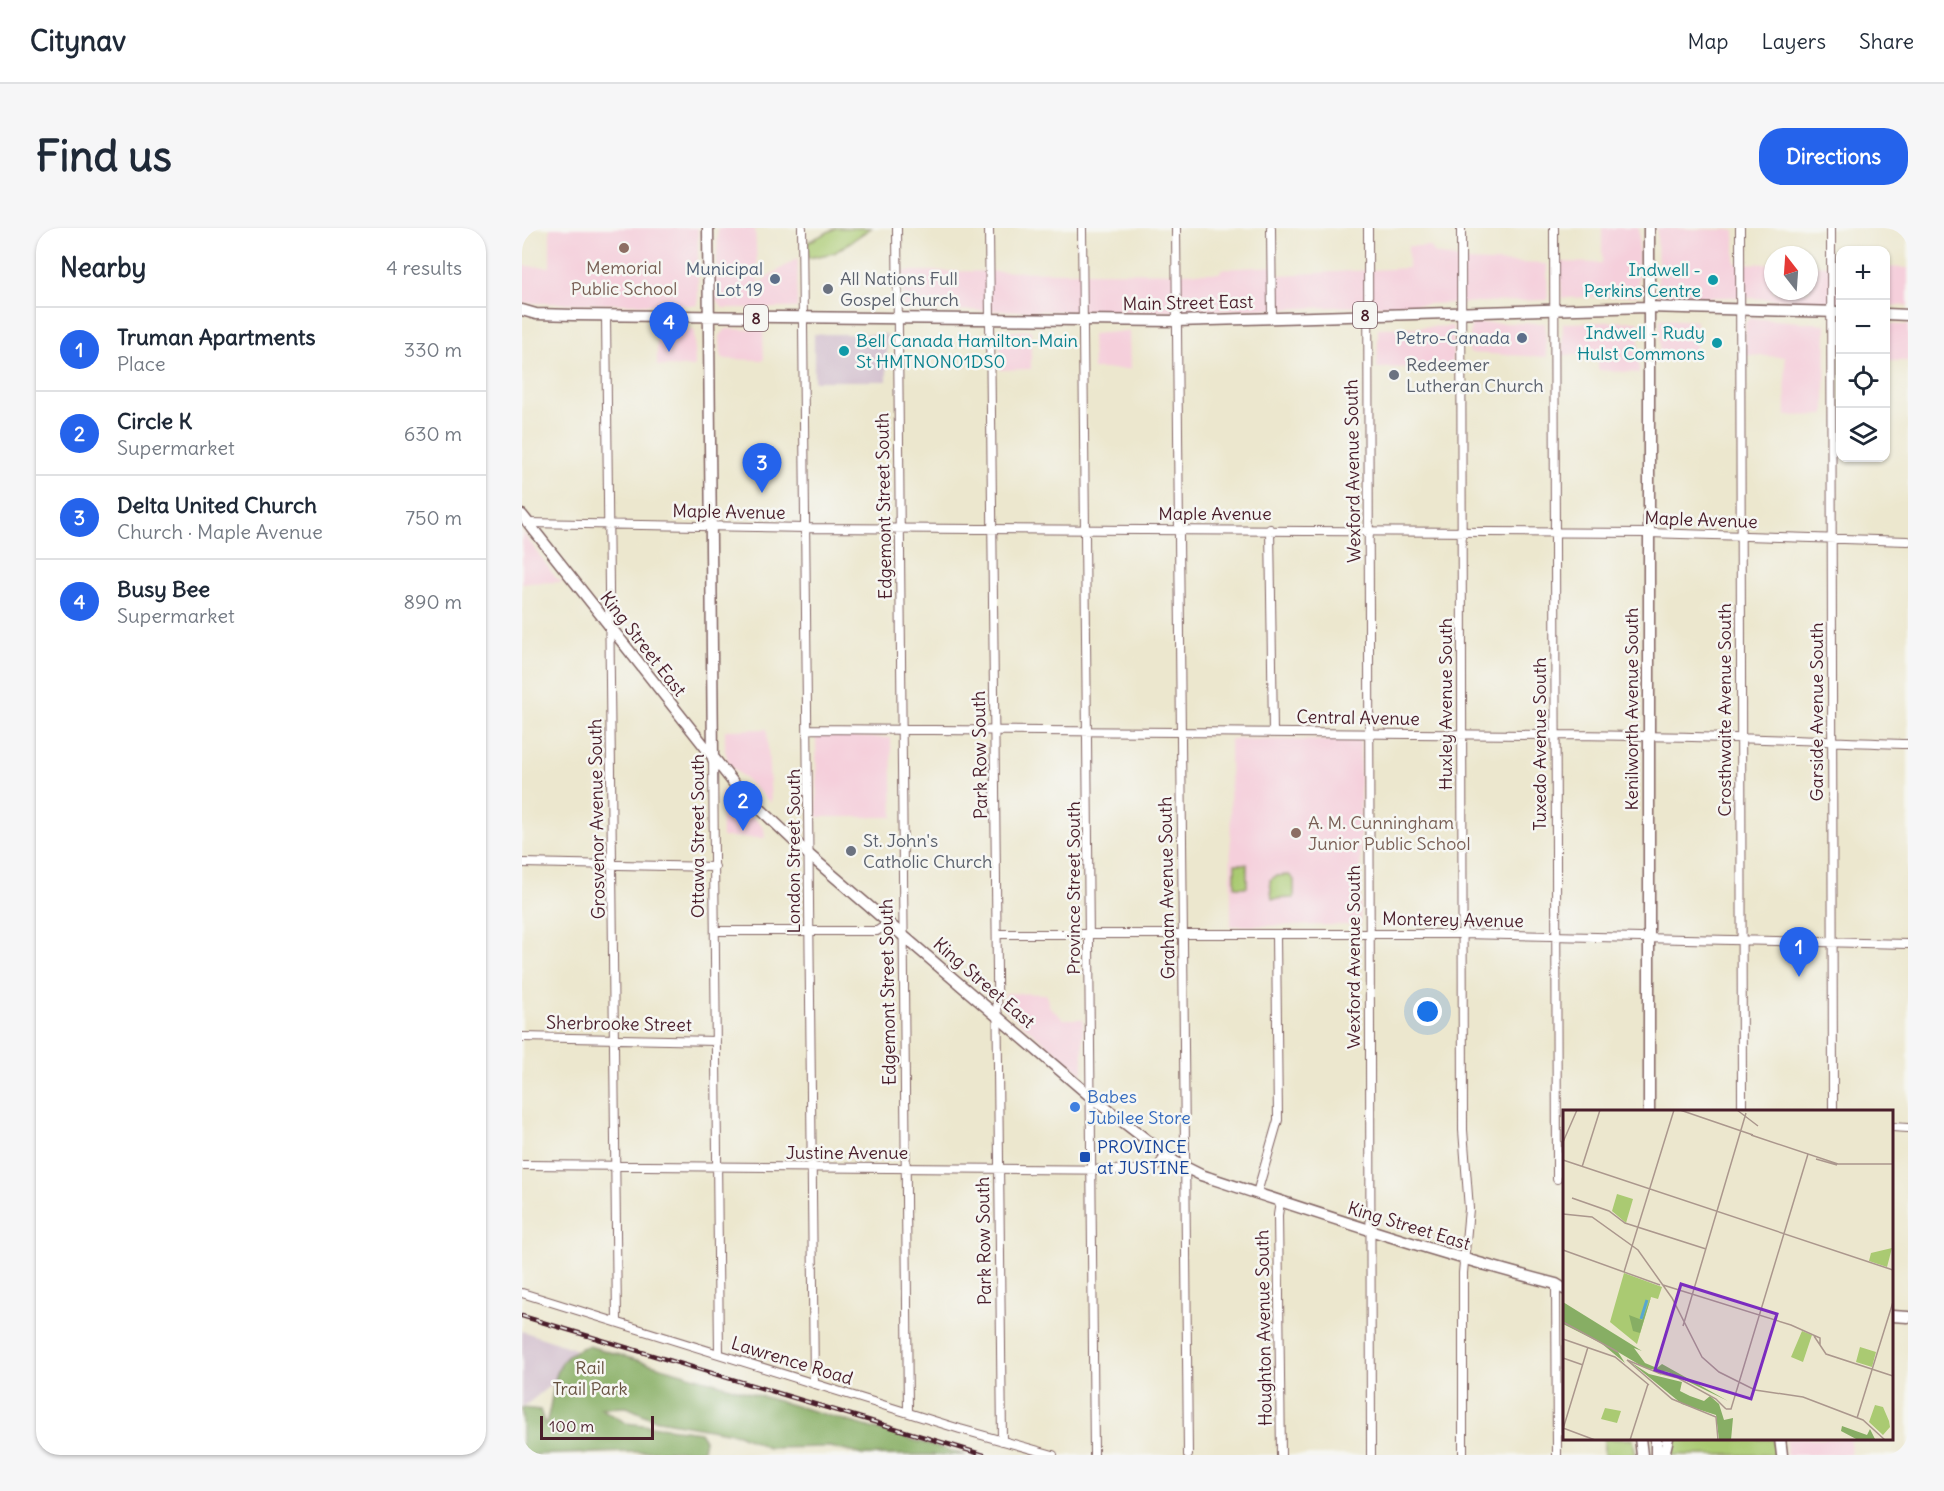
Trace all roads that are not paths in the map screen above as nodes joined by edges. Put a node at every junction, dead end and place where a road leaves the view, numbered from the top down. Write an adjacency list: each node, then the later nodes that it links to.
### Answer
1 (708, 228): 25 (main road, Ottawa Street South)
2 (802, 228): 27 (street, London Street South)
3 (897, 228): 29 (street, Edgemont Street South)
4 (989, 228): 30 (street, Park Row South)
5 (1082, 228): 31 (street, Province Street South)
6 (1176, 228): 32 (street, Graham Avenue South)
7 (1271, 228): 28 (street)
8 (1368, 228): 23 (street, Wexford Avenue South)
9 (1461, 228): 18 (street, Huxley Avenue South)
10 (1554, 228): 16 (street, Tuxedo Avenue South)
11 (1649, 228): 14 (main road, Kenilworth Avenue South)
12 (1740, 228): 15 (street, Crosthwaite Avenue South)
13 (1831, 228): 19 (street, Garside Avenue South)
14 (1647, 307): 15 (main road, Main Street East / 8); 16 (main road, Main Street East / 8); 45 (main road, Kenilworth Avenue South)
15 (1739, 308): 19 (main road, Main Street East / 8); 46 (street, Crosthwaite Avenue South)
16 (1553, 309): 18 (main road, Main Street East / 8); 44 (street, Tuxedo Avenue South)
17 (522, 310): 20 (main road, Main Street East / 8)
18 (1460, 312): 23 (main road, Main Street East / 8); 43 (street, Huxley Avenue South)
19 (1836, 312): 47 (street, Garside Avenue South)
20 (536, 314): 22 (main road, Main Street East / 8); 26 (main road, Main Street East / 8)
21 (1890, 314): 24 (main road)
22 (606, 315): 25 (main road, Main Street East / 8); 34 (street, Grosvenor Avenue South)
23 (1366, 315): 28 (main road, Main Street East / 8); 42 (street, Wexford Avenue South)
24 (1908, 315)
25 (709, 317): 27 (main road, Main Street East / 8); 35 (main road, Ottawa Street South)
26 (522, 318)
27 (804, 318): 29 (main road, Main Street East / 8); 36 (street, London Street South)
28 (1272, 318): 32 (main road, Main Street East / 8)
29 (897, 320): 30 (main road, Main Street East / 8); 37 (street, Edgemont Street South)
30 (991, 320): 31 (main road, Main Street East / 8); 41 (street, Park Row South)
31 (1084, 320): 32 (main road, Main Street East / 8); 39 (street, Province Street South)
32 (1176, 321): 38 (street, Graham Avenue South)
33 (524, 520): 34 (street, Maple Avenue); 49 (main road, King Street East)
34 (608, 524): 35 (street, Maple Avenue); 49 (street, Grosvenor Avenue South)
35 (710, 527): 36 (street, Maple Avenue); 63 (main road, Ottawa Street South)
36 (806, 528): 37 (street, Maple Avenue); 50 (street, London Street South)
37 (900, 528): 41 (street, Maple Avenue); 51 (street, Edgemont Street South)
38 (1178, 528): 39 (street, Maple Avenue); 40 (street, Maple Avenue); 53 (street, Graham Avenue South)
39 (1085, 529): 41 (street, Maple Avenue); 52 (street, Province Street South)
40 (1270, 529): 42 (street, Maple Avenue); 54 (street)
41 (993, 530): 55 (street, Park Row South)
42 (1369, 531): 43 (street, Maple Avenue); 56 (street, Wexford Avenue South)
43 (1460, 531): 44 (street, Maple Avenue); 57 (street, Huxley Avenue South)
44 (1554, 532): 45 (street, Maple Avenue); 58 (street, Tuxedo Avenue South)
45 (1648, 533): 46 (street, Maple Avenue); 59 (main road, Kenilworth Avenue South)
46 (1739, 536): 47 (street, Maple Avenue); 60 (street, Crosthwaite Avenue South)
47 (1832, 539): 48 (street, Maple Avenue); 61 (street, Garside Avenue South)
48 (1908, 541)
49 (610, 630): 63 (main road, King Street East); 66 (street, Grosvenor Avenue South)
50 (808, 729): 51 (street, Central Avenue); 64 (street, London Street South)
51 (900, 730): 55 (street, Central Avenue); 72 (street, Edgemont Street South)
52 (1088, 732): 53 (street, Central Avenue); 55 (street, Central Avenue); 71 (street, Province Street South)
53 (1180, 732): 54 (street, Central Avenue); 74 (street, Graham Avenue South)
54 (1273, 732): 56 (street, Central Avenue)
55 (995, 733): 73 (street, Park Row South)
56 (1368, 733): 57 (street, Central Avenue); 75 (street, Wexford Avenue South)
57 (1460, 735): 58 (street, Central Avenue); 76 (street, Huxley Avenue South)
58 (1555, 735): 59 (street, Central Avenue); 78 (street, Tuxedo Avenue South)
59 (1649, 736): 60 (street, Central Avenue); 79 (main road, Kenilworth Avenue South)
60 (1741, 740): 61 (street, Central Avenue); 80 (street, Crosthwaite Avenue South)
61 (1833, 742): 62 (street, Central Avenue); 81 (street, Garside Avenue South)
62 (1908, 744)
63 (713, 759): 64 (main road, King Street East); 67 (street, Ottawa Street South)
64 (808, 854): 68 (main road, King Street East); 70 (street, London Street South)
65 (522, 863): 66 (street)
66 (612, 866): 67 (street); 85 (street, Grosvenor Avenue South)
67 (715, 867): 69 (street, Ottawa Street South)
68 (889, 923): 70 (street); 72 (main road, King Street East)
69 (715, 931): 70 (street); 86 (street, Ottawa Street South)
70 (809, 931): 97 (street, London Street South)
71 (1089, 932): 73 (street, Monterey Avenue); 74 (street, Monterey Avenue); 87 (street, Province Street South)
72 (902, 934): 83 (main road, King Street East); 98 (street, Edgemont Street South)
73 (997, 934): 83 (street, Park Row South)
74 (1182, 934): 77 (street, Monterey Avenue); 101 (street, Graham Avenue South)
75 (1369, 934): 76 (street, Monterey Avenue); 77 (street, Monterey Avenue); 105 (street, Wexford Avenue South)
76 (1462, 934): 78 (street, Monterey Avenue); 106 (street, Huxley Avenue South)
77 (1276, 935): 103 (street)
78 (1555, 936): 79 (street, Monterey Avenue); 102 (street, Tuxedo Avenue South)
79 (1649, 937): 80 (street, Monterey Avenue); 88 (main road, Kenilworth Avenue South)
80 (1740, 939): 81 (street, Monterey Avenue); 89 (street, Crosthwaite Avenue South)
81 (1833, 942): 82 (street, Monterey Avenue); 90 (street, Garside Avenue South)
82 (1908, 944)
83 (996, 1015): 87 (main road, King Street East); 99 (street, Park Row South)
84 (522, 1037): 85 (street, Sherbrooke Street)
85 (615, 1039): 86 (street, Sherbrooke Street); 95 (street, Grosvenor Avenue South)
86 (716, 1041): 96 (street, Ottawa Street South)
87 (1090, 1096): 93 (main road, King Street East); 100 (street, Province Street South)
88 (1649, 1110)
89 (1742, 1110)
90 (1833, 1110)
91 (1893, 1127): 92 (street)
92 (1908, 1128)
93 (1166, 1155): 100 (street, Justine Avenue); 101 (main road, King Street East)
94 (522, 1165): 95 (street, Justine Avenue)
95 (616, 1167): 96 (street, Justine Avenue); 111 (street, Grosvenor Avenue South)
96 (717, 1168): 97 (street, Justine Avenue); 112 (street, Ottawa Street South)
97 (812, 1168): 98 (street, Justine Avenue); 113 (street, London Street South)
98 (904, 1168): 99 (street, Justine Avenue); 114 (street, Edgemont Street South)
99 (998, 1168): 100 (street, Justine Avenue); 119 (street, Park Row South)
100 (1092, 1169): 121 (street, Province Street South)
101 (1185, 1169): 103 (main road, King Street East); 122 (street, Graham Avenue South)
102 (1557, 1179)
103 (1257, 1193): 104 (main road, King Street East)
104 (1280, 1202): 105 (main road, King Street East); 123 (street, Houghton Avenue South)
105 (1371, 1232): 106 (main road, King Street East); 124 (street, Wexford Avenue South)
106 (1463, 1261): 107 (main road, King Street East); 125 (street, Huxley Avenue South)
107 (1562, 1286): 126 (street)
108 (522, 1293): 111 (street, Lawrence Road)
109 (1893, 1316): 110 (main road)
110 (1908, 1317)
111 (617, 1322): 112 (street, Lawrence Road)
112 (719, 1354): 113 (street, Lawrence Road)
113 (814, 1384): 114 (street, Lawrence Road)
114 (908, 1412): 119 (street, Lawrence Road)
115 (1640, 1440): 127 (main road)
116 (1646, 1440): 127 (main road)
117 (1668, 1440): 128 (main road)
118 (1780, 1440): 129 (main road)
119 (1002, 1441): 120 (street, Lawrence Road)
120 (1053, 1455)
121 (1094, 1455)
122 (1188, 1455)
123 (1281, 1455)
124 (1371, 1455)
125 (1463, 1455)
126 (1557, 1455)
127 (1644, 1455)
128 (1664, 1455)
129 (1782, 1455)

